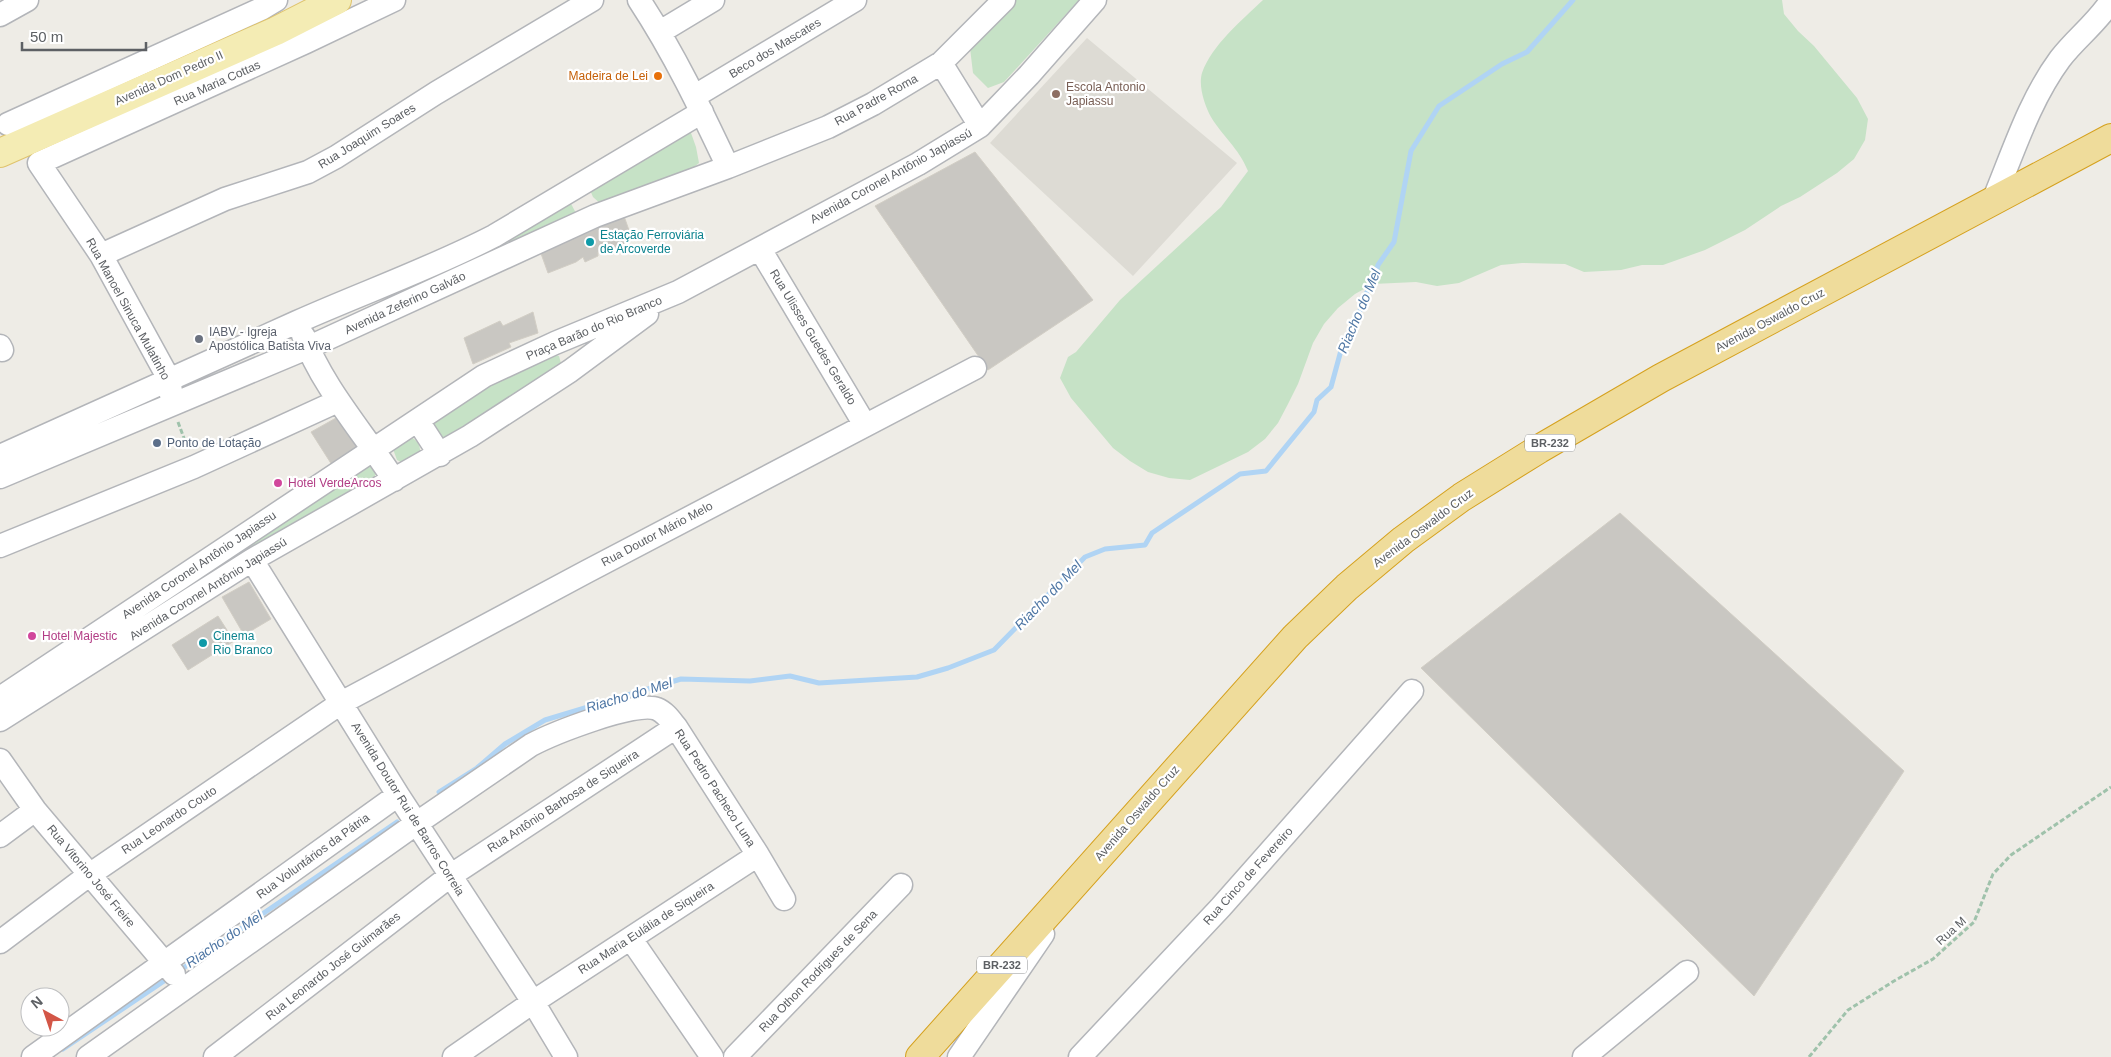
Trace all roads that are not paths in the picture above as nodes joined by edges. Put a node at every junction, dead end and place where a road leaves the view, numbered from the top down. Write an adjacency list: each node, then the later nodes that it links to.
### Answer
1 (27, 0): 12 (street)
2 (276, 0): 17 (street)
3 (337, 0): 17 (main road, Avenida Dom Pedro II)
4 (394, 0): 19 (street, Rua Maria Cottas)
5 (592, 0): 25 (street, Rua Joaquim Soares)
6 (639, 0): 13 (street)
7 (713, 0): 13 (street)
8 (855, 0): 15 (street, Beco dos Mascates)
9 (1004, 0): 14 (street, Rua Padre Roma)
10 (1095, 0): 16 (street, Avenida Coronel Antônio Japiassú)
11 (2111, 1): 22 (street)
12 (0, 15)
13 (660, 32): 15 (street)
14 (941, 63): 16 (street); 20 (street, Rua Padre Roma)
15 (698, 104): 20 (street); 21 (street, Avenida Zeferino Galvão)
16 (980, 126): 24 (street, Avenida Coronel Antônio Japiassú)
17 (7, 132)
18 (2111, 138): 22 (highway, Avenida Oswaldo Cruz / BR-232)
19 (39, 163): 25 (street, Rua Manoel Sinuca Mulatinho)
20 (728, 168): 23 (street, Avenida Zeferino Galvão)
21 (579, 186): 23 (street); 27 (street, Avenida Zeferino Galvão)
22 (1993, 201): 56 (highway, Avenida Oswaldo Cruz / BR-232)
23 (595, 216): 29 (street, Avenida Zeferino Galvão)
24 (760, 249): 26 (street, Avenida Coronel Antônio Japiassú); 36 (street, Rua Ulisses Guedes Geraldo)
25 (101, 255): 32 (street, Rua Manoel Sinuca Mulatinho)
26 (678, 292): 28 (street, Praça Barão do Rio Branco); 31 (street, Praça Barão do Rio Branco)
27 (298, 322): 29 (street); 32 (street, Avenida Zeferino Galvão)
28 (556, 343): 31 (street); 35 (street, Praça Barão do Rio Branco)
29 (307, 348): 33 (street); 34 (street, Avenida Zeferino Galvão)
30 (976, 368): 36 (street, Rua Doutor Mário Melo)
31 (570, 371): 38 (street, Praça Barão do Rio Branco)
32 (170, 381): 34 (street, Rua Manoel Sinuca Mulatinho); 39 (street, Avenida Zeferino Galvão)
33 (338, 401): 37 (street); 42 (street)
34 (171, 404): 40 (street, Avenida Zeferino Galvão)
35 (418, 421): 37 (street, Praça Barão do Rio Branco); 38 (street)
36 (865, 426): 47 (street, Rua Doutor Mário Melo)
37 (374, 449): 41 (street); 44 (street, Avenida Coronel Antônio Japiassu)
38 (440, 455): 41 (street, Praça Barão do Rio Branco)
39 (0, 456)
40 (0, 477)
41 (394, 480): 43 (street, Avenida Coronel Antônio Japiassú)
42 (0, 546)
43 (252, 560): 44 (street, Avenida Coronel Antônio Japiassú); 47 (street, Avenida Doutor Rui de Barros Correia)
44 (56, 672): 46 (street, Avenida Coronel Antônio Japiassu); 48 (street, Avenida Coronel Antônio Japiassú)
45 (1412, 691): 76 (street, Rua Cinco de Fevereiro)
46 (0, 698)
47 (341, 703): 51 (street, Avenida Doutor Rui de Barros Correia); 57 (street, Rua Leonardo Couto)
48 (0, 720)
49 (676, 727): 53 (street, Rua Pedro Pacheco Luna); 55 (street, Rua Pedro Pacheco Luna); 58 (street, Rua Antônio Barbosa de Siqueira)
50 (0, 760): 52 (street, Rua Vitorino José Freire)
51 (398, 795): 53 (street, Avenida Doutor Rui de Barros Correia); 63 (street, Rua Voluntários da Pátria)
52 (35, 810): 54 (street); 57 (street, Rua Vitorino José Freire)
53 (417, 823): 58 (street, Avenida Doutor Rui de Barros Correia); 65 (street)
54 (0, 836)
55 (758, 855): 60 (street, Rua Pedro Pacheco Luna); 61 (street, Rua Maria Eulália de Siqueira)
56 (1084, 873): 74 (highway, Avenida Oswaldo Cruz / BR-232); 75 (street)
57 (89, 875): 62 (street, Rua Leonardo Couto); 63 (street, Rua Vitorino José Freire)
58 (450, 876): 66 (street, Avenida Doutor Rui de Barros Correia); 69 (street, Rua Leonardo José Guimarães)
59 (901, 885): 73 (street, Rua Othon Rodrigues de Sena)
60 (784, 900)
61 (631, 938): 66 (street, Rua Maria Eulália de Siqueira); 72 (street)
62 (0, 942)
63 (166, 964): 65 (street, Rua Vitorino José Freire); 67 (street, Rua Voluntários da Pátria)
64 (1687, 972): 77 (street)
65 (187, 987): 68 (street)
66 (533, 1002): 70 (street, Rua Maria Eulália de Siqueira); 71 (street, Avenida Doutor Rui de Barros Correia)
67 (33, 1057)
68 (88, 1057)
69 (215, 1057)
70 (454, 1057)
71 (566, 1057)
72 (712, 1057)
73 (735, 1057)
74 (920, 1057)
75 (959, 1057)
76 (1080, 1057)
77 (1584, 1057)

